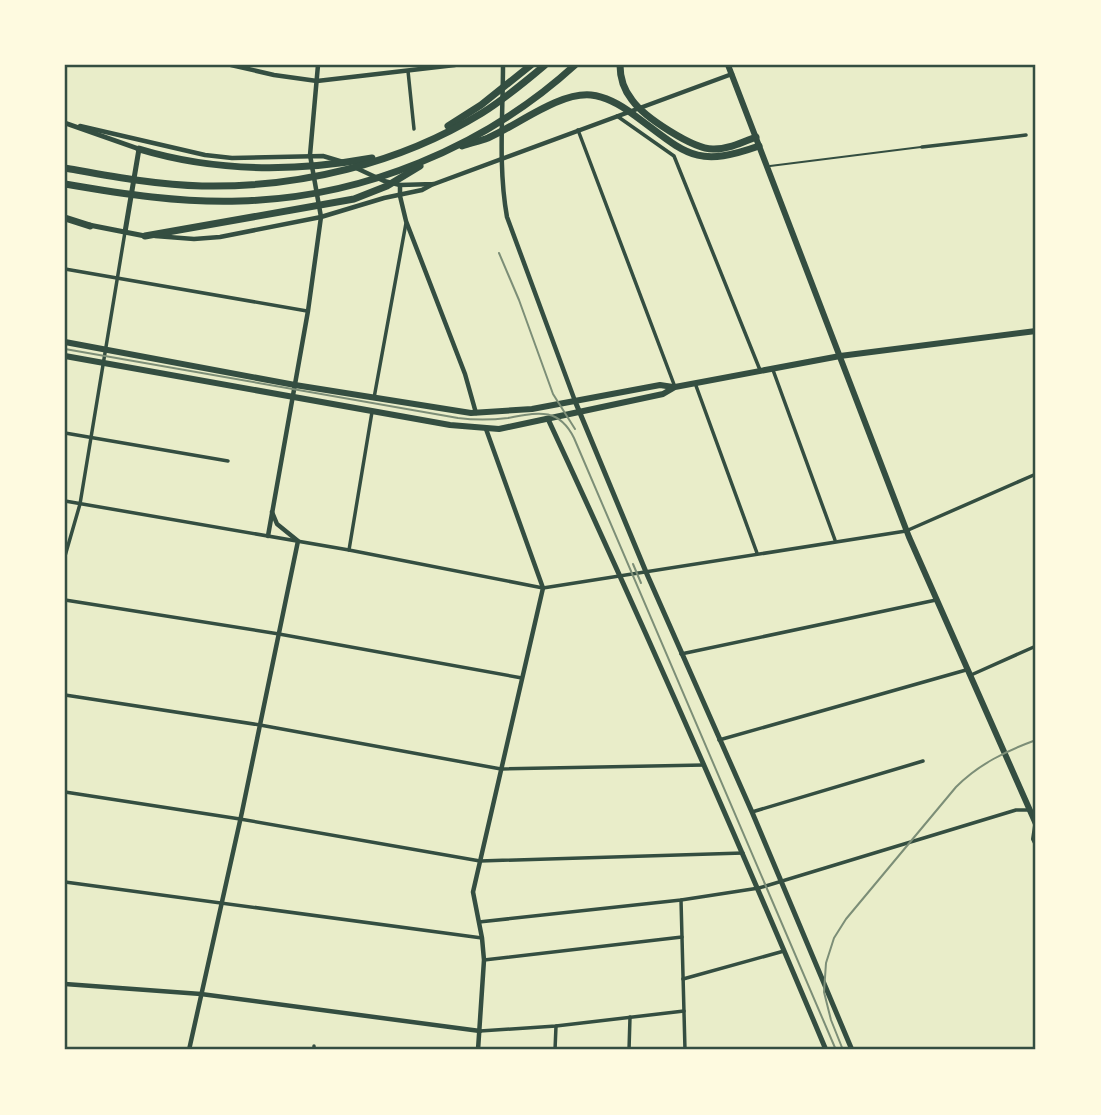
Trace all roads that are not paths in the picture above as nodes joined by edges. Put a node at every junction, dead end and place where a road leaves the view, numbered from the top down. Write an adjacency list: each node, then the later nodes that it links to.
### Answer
1 (231, 65): 12 (street)
2 (318, 65): 12 (street)
3 (455, 65): 10 (street)
4 (503, 65): 28 (street)
5 (531, 65): 22 (highway)
6 (545, 65): 22 (highway)
7 (575, 65): 24 (highway)
8 (620, 65): 19 (highway)
9 (728, 65): 11 (main road)
10 (408, 71): 12 (street); 16 (street)
11 (732, 74): 13 (street); 19 (main road)
12 (317, 81): 26 (street)
13 (617, 116): 17 (street); 51 (street)
14 (65, 122): 15 (main road)
15 (76, 125): 23 (main road); 26 (street)
16 (414, 130)
17 (578, 130): 28 (street); 54 (street)
18 (1026, 135): 21 (street)
19 (756, 137): 20 (main road)
20 (759, 146): 24 (highway); 29 (main road)
21 (922, 147): 29 (lane)
22 (410, 148): 25 (highway)
23 (139, 149): 25 (highway); 39 (main road)
24 (448, 150): 27 (highway)
25 (397, 153): 30 (highway)
26 (310, 155): 33 (street); 35 (street)
27 (440, 155): 31 (highway); 40 (highway)
28 (502, 160): 32 (street); 57 (street)
29 (767, 166): 48 (main road)
30 (65, 168)
31 (65, 184)
32 (434, 184): 33 (street); 34 (street)
33 (400, 185): 34 (street)
34 (400, 196): 35 (street); 37 (street)
35 (321, 217): 40 (street); 43 (street)
36 (65, 219): 38 (highway)
37 (406, 221): 56 (street); 60 (street)
38 (90, 226): 39 (main road)
39 (125, 232): 40 (main road); 42 (street)
40 (145, 236)
41 (65, 268): 42 (street)
42 (117, 278): 43 (street); 46 (street)
43 (308, 311): 53 (street)
44 (1036, 331): 48 (main road)
45 (65, 342): 46 (main road)
46 (106, 350): 49 (street); 53 (main road)
47 (65, 356): 49 (main road)
48 (840, 356): 50 (main road); 71 (main road)
49 (104, 362): 55 (main road); 65 (street)
50 (772, 368): 51 (main road); 73 (street)
51 (760, 370): 52 (main road)
52 (695, 383): 54 (main road); 76 (street)
53 (295, 385): 55 (street); 56 (main road)
54 (675, 387): 57 (main road); 61 (main road)
55 (293, 397): 59 (main road); 70 (street)
56 (374, 398): 60 (main road)
57 (575, 401): 58 (main road); 61 (main road)
58 (562, 403): 60 (main road); 62 (main road)
59 (372, 412): 63 (main road); 75 (street)
60 (476, 413)
61 (579, 413): 62 (main road); 78 (main road)
62 (550, 423): 63 (main road); 79 (main road)
63 (486, 429): 80 (street)
64 (65, 433): 65 (street)
65 (92, 437): 66 (street); 69 (street)
66 (228, 461)
67 (1036, 474): 71 (street)
68 (65, 501): 69 (street)
69 (80, 504): 72 (street); 77 (street)
70 (272, 512): 72 (street); 74 (street)
71 (906, 531): 73 (street); 82 (main road)
72 (268, 536): 74 (street)
73 (835, 540): 76 (street)
74 (298, 541): 75 (street); 83 (street)
75 (349, 550): 80 (street)
76 (757, 553): 78 (street)
77 (65, 556)
78 (646, 572): 79 (street); 85 (main road)
79 (620, 576): 80 (street); 92 (main road)
80 (543, 588): 87 (street)
81 (65, 600): 83 (street)
82 (937, 600): 85 (street); 86 (main road)
83 (279, 634): 87 (street); 89 (street)
84 (1036, 646): 86 (street)
85 (681, 653): 90 (main road)
86 (970, 672): 90 (street); 95 (main road)
87 (523, 678): 93 (street)
88 (65, 695): 89 (street)
89 (260, 725): 93 (street); 97 (street)
90 (719, 740): 96 (main road)
91 (923, 761): 96 (street)
92 (704, 765): 93 (street); 100 (main road)
93 (501, 769): 101 (street)
94 (65, 792): 97 (street)
95 (1033, 810): 98 (main road); 103 (street)
96 (752, 812): 103 (main road)
97 (240, 819): 101 (street); 106 (street)
98 (1036, 825): 99 (main road)
99 (1036, 844)
100 (743, 853): 101 (street); 104 (main road)
101 (480, 861): 107 (street)
102 (65, 882): 106 (street)
103 (781, 882): 104 (street); 125 (main road)
104 (758, 888): 105 (street); 110 (main road)
105 (681, 900): 107 (street); 108 (street)
106 (221, 903): 109 (street); 114 (street)
107 (480, 922): 109 (street)
108 (682, 937): 111 (street); 112 (street)
109 (482, 938): 111 (street)
110 (784, 951): 112 (street); 124 (main road)
111 (484, 960): 118 (street)
112 (683, 979): 115 (street)
113 (65, 984): 114 (street)
114 (201, 994): 118 (street); 119 (street)
115 (684, 1011): 116 (street); 123 (street)
116 (630, 1017): 117 (street); 122 (street)
117 (556, 1026): 118 (street); 121 (street)
118 (480, 1031): 120 (street)
119 (189, 1050)
120 (478, 1050)
121 (555, 1050)
122 (629, 1050)
123 (685, 1050)
124 (826, 1050)
125 (852, 1050)

